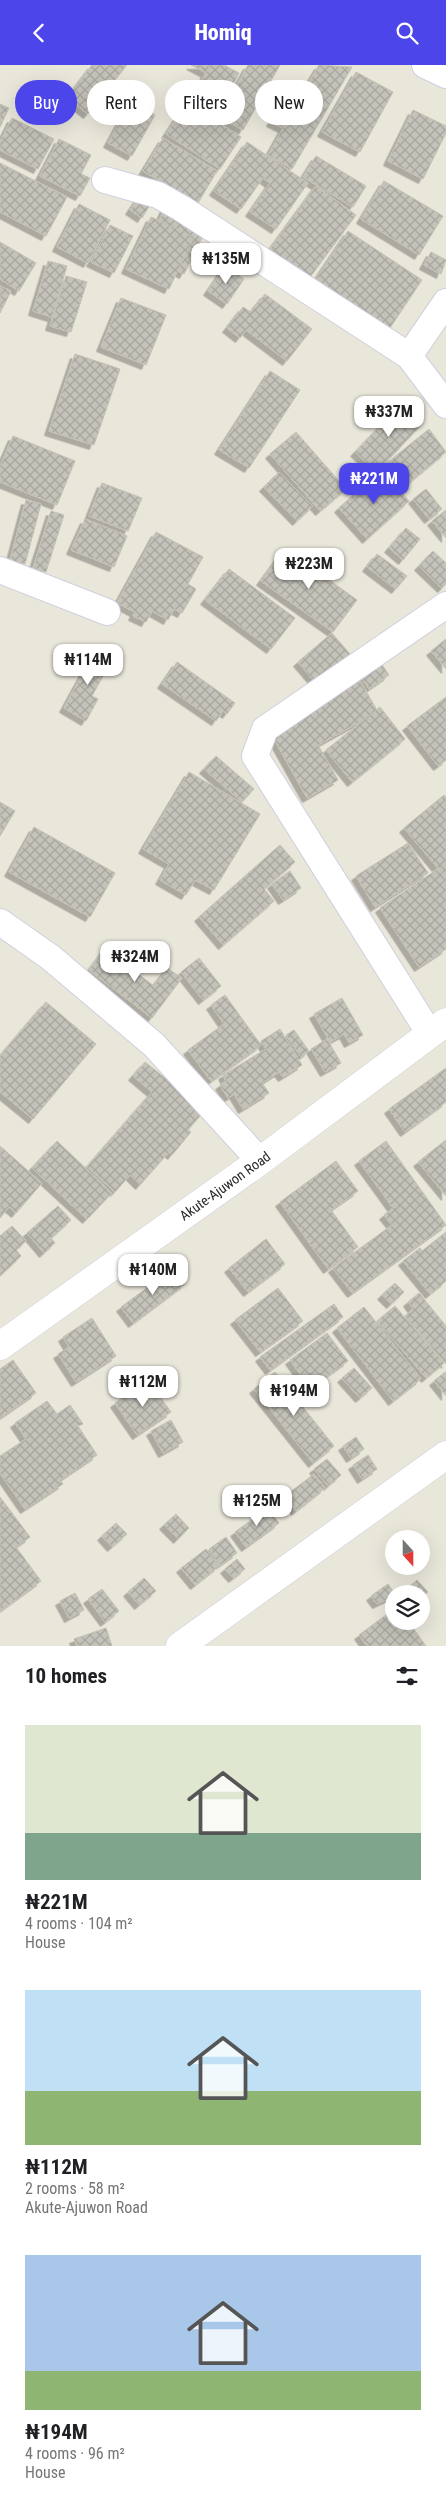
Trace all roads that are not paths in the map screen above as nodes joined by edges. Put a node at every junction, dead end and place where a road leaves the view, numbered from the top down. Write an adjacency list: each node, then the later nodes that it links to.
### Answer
1 (426, 65): 2 (street)
2 (446, 75)
3 (105, 180): 5 (street)
4 (446, 302): 5 (street)
5 (408, 356): 6 (street)
6 (446, 405)
7 (0, 570): 9 (street)
8 (446, 605): 11 (street)
9 (107, 612)
10 (0, 923): 12 (street)
11 (438, 1028): 12 (main road, Akute-Ajuwon Road)
12 (260, 1161): 13 (main road, Akute-Ajuwon Road)
13 (0, 1346)
14 (446, 1455): 15 (main road)
15 (180, 1646)

